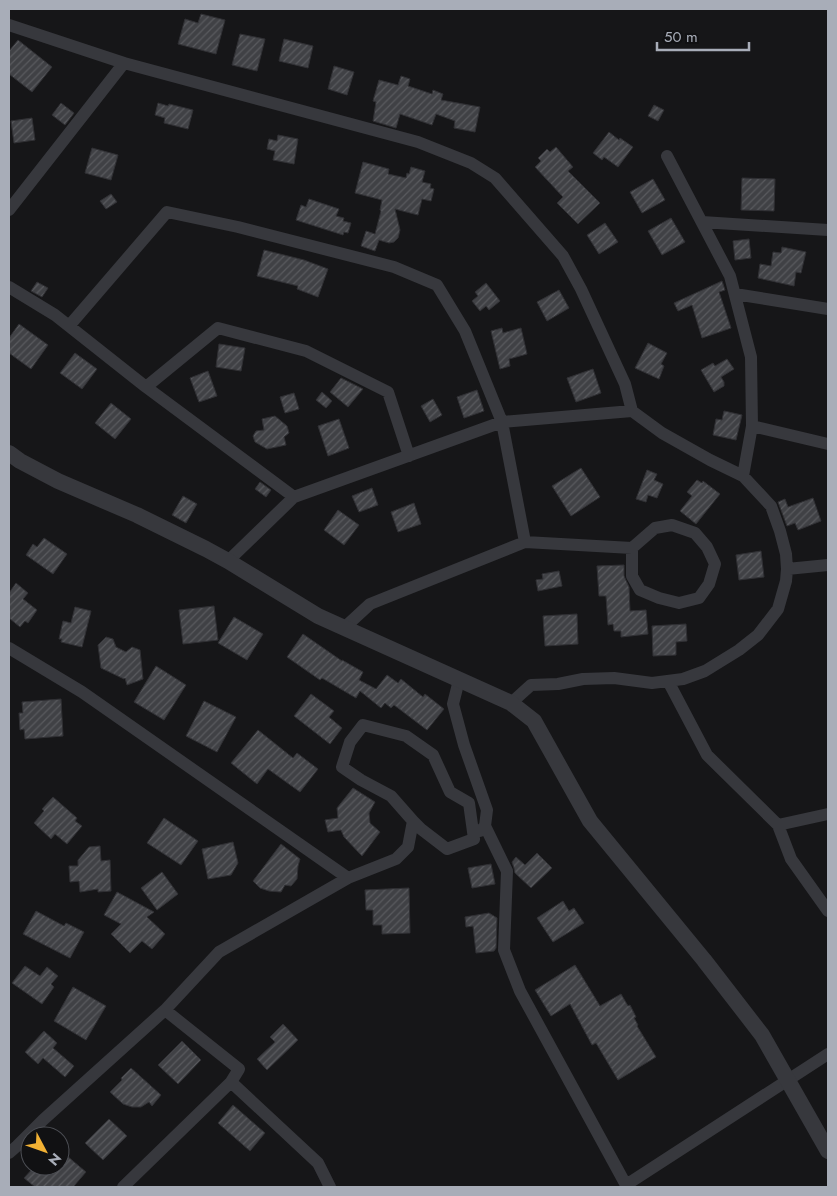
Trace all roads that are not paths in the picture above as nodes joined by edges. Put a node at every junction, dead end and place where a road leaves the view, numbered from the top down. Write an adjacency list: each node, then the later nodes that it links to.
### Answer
1 (9, 25): 2 (street)
2 (124, 63): 4 (street); 12 (street)
3 (667, 156): 5 (street)
4 (9, 210)
5 (702, 222): 6 (street); 8 (street)
6 (828, 230)
7 (9, 287): 10 (street)
8 (735, 294): 9 (street); 14 (street)
9 (828, 309)
10 (69, 326): 11 (street); 13 (street)
11 (146, 387): 17 (street); 19 (street)
12 (632, 411): 13 (street); 18 (street)
13 (502, 422): 17 (street); 20 (street)
14 (752, 426): 15 (street); 18 (street)
15 (828, 444)
16 (9, 452): 22 (street)
17 (410, 456): 19 (street)
18 (743, 476): 24 (street)
19 (294, 497): 22 (street)
20 (525, 542): 21 (street); 25 (street)
21 (632, 548): 21 (street)
22 (228, 561): 25 (street)
23 (828, 565): 24 (street)
24 (787, 569): 28 (street)
25 (344, 628): 27 (street)
26 (9, 648): 35 (street)
27 (459, 680): 29 (street); 33 (street)
28 (668, 681): 29 (street); 32 (street)
29 (511, 703): 39 (street)
30 (828, 814): 32 (street)
31 (413, 821): 34 (street); 34 (street); 35 (street)
32 (778, 825): 36 (street)
33 (485, 826): 34 (street); 43 (street)
34 (474, 839)
35 (348, 878): 37 (street)
36 (828, 911)
37 (165, 1010): 40 (street); 42 (street)
38 (828, 1054): 39 (street)
39 (787, 1080): 41 (street); 43 (street)
40 (231, 1082): 44 (street); 45 (street)
41 (828, 1151)
42 (9, 1153)
43 (625, 1186)
44 (123, 1187)
45 (330, 1187)

